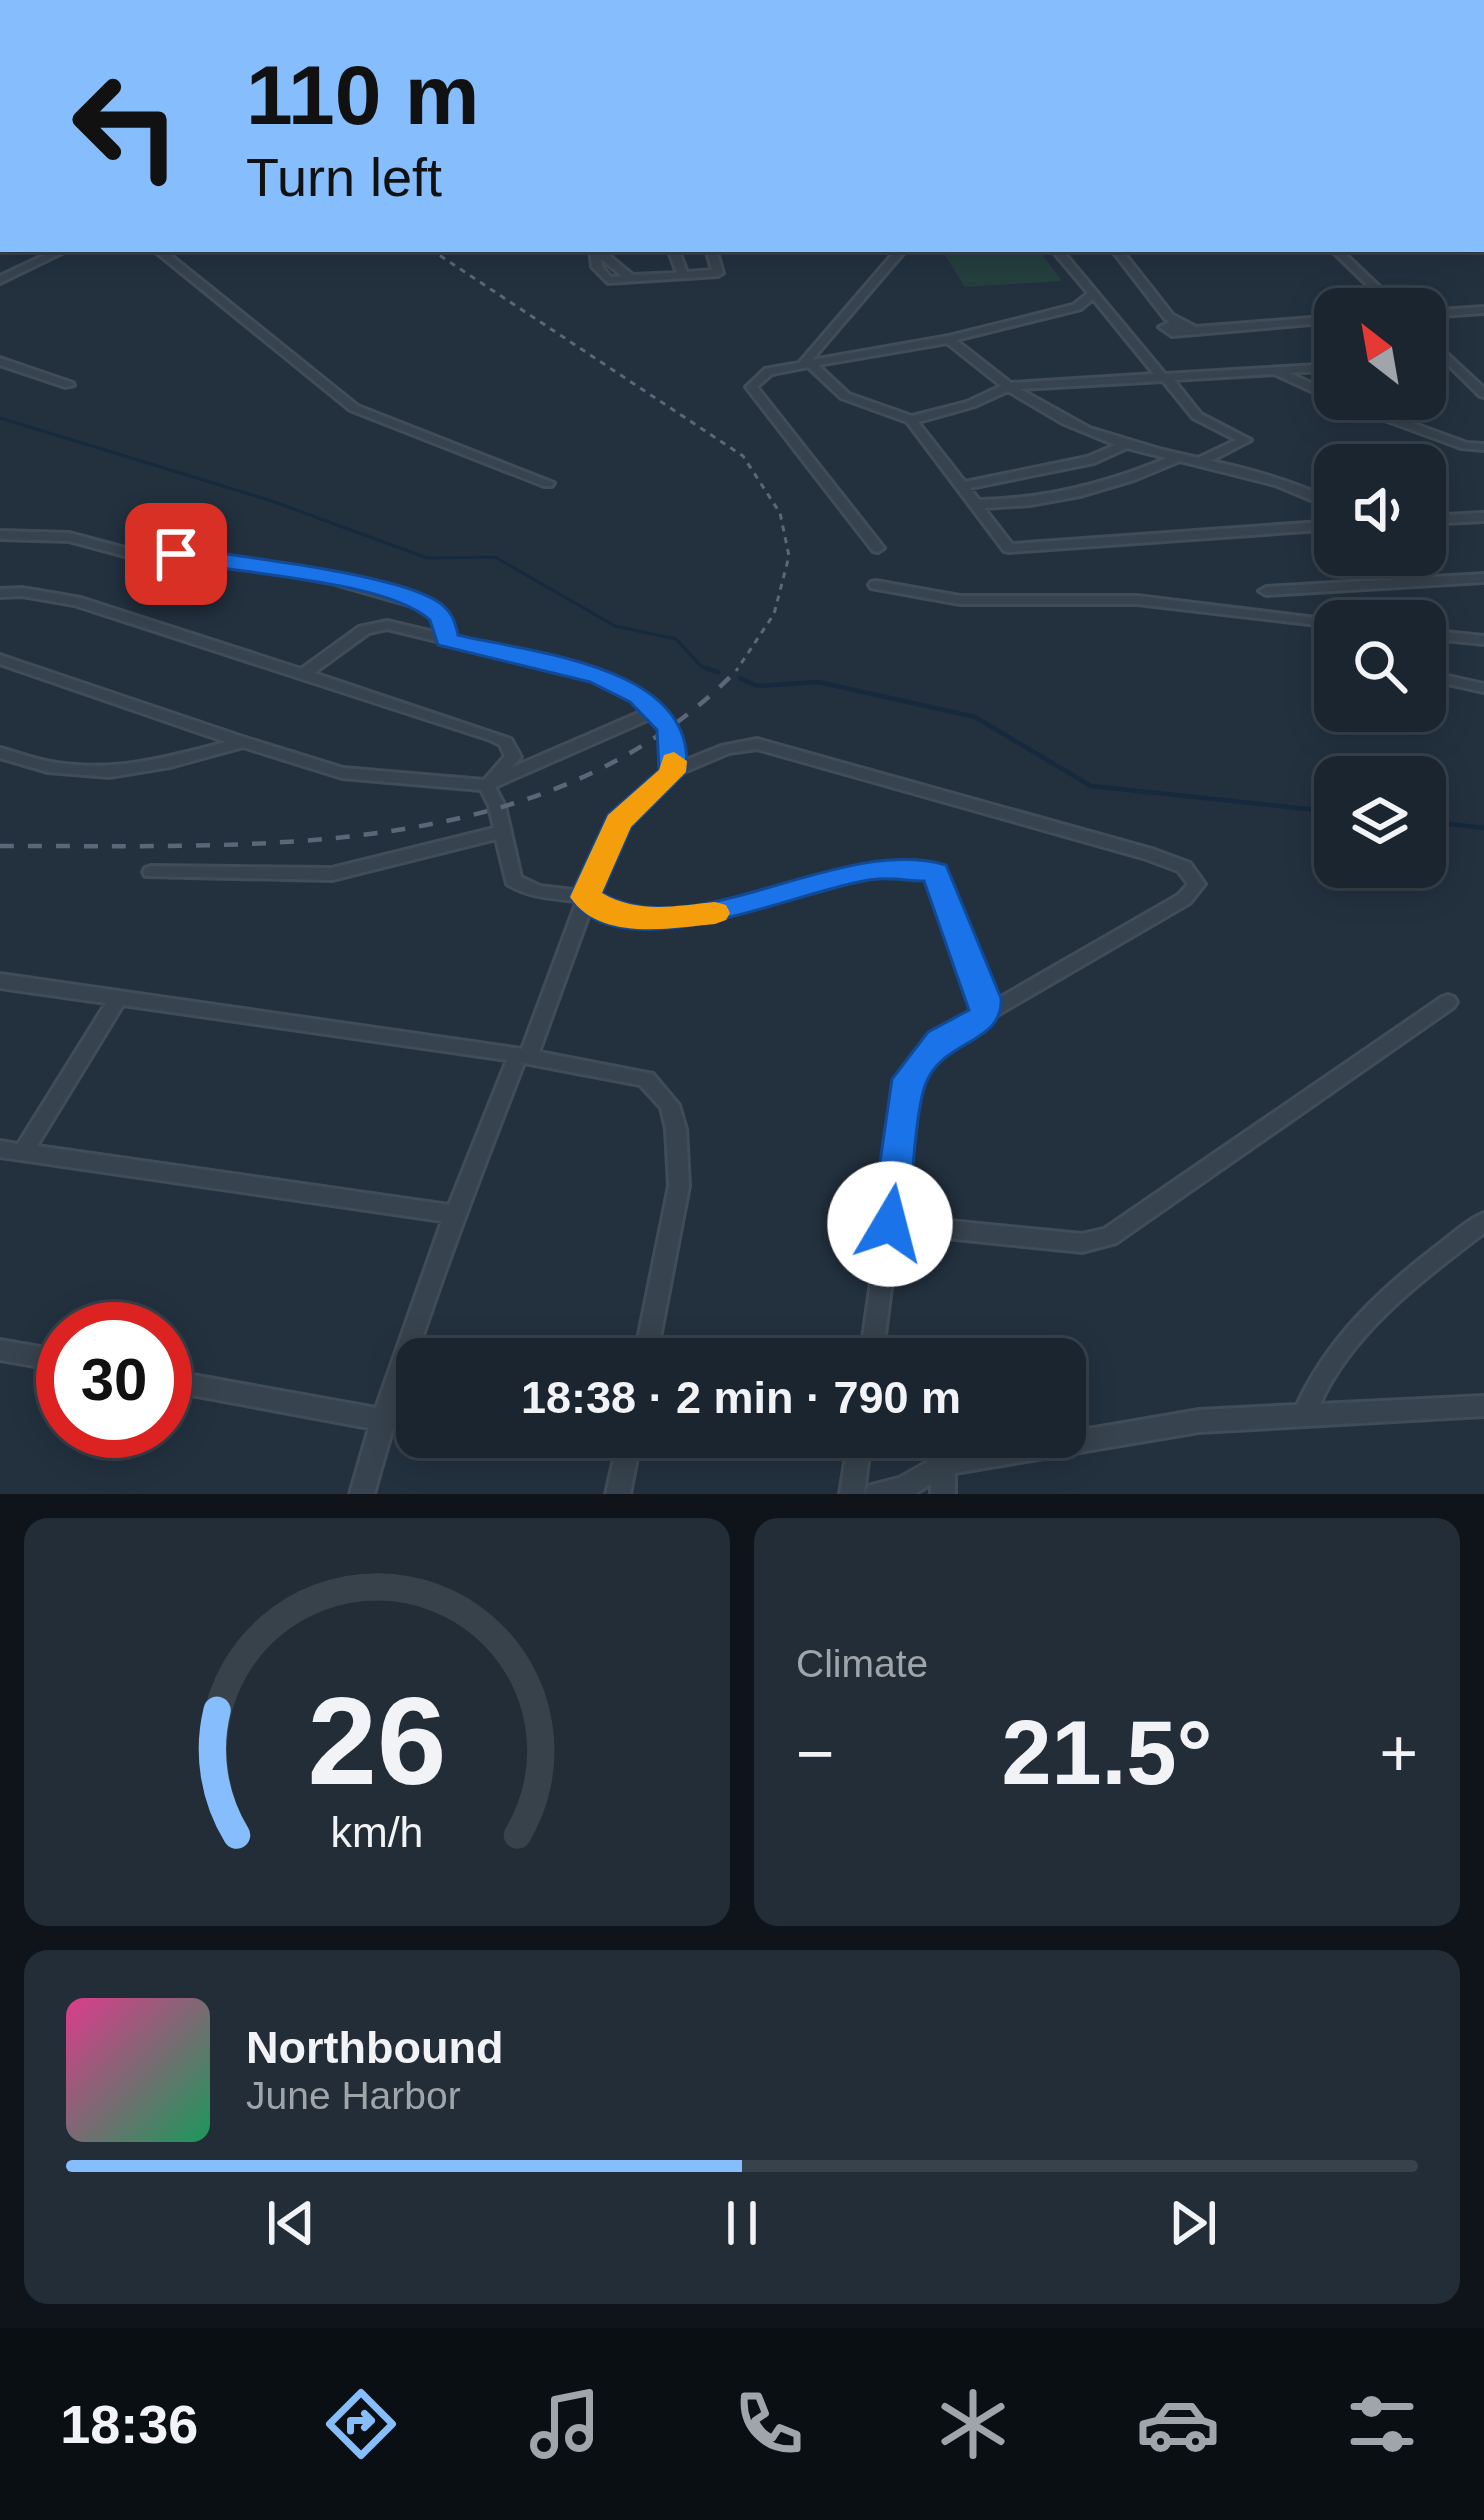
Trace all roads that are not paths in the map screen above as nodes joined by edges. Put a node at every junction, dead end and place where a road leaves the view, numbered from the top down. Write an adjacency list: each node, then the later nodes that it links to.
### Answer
1 (161, 252): 39 (street)
2 (596, 252): 12 (street)
3 (598, 252): 12 (street)
4 (674, 252): 11 (street)
5 (712, 252): 11 (street)
6 (899, 252): 22 (street)
7 (1058, 252): 15 (street)
8 (1119, 252): 18 (street)
9 (1338, 252): 14 (street)
10 (42, 254): 13 (street)
11 (683, 275): 12 (street)
12 (630, 278)
13 (0, 280)
14 (1376, 288)
15 (1093, 294): 19 (street); 28 (street)
16 (1484, 310): 17 (street)
17 (1446, 313)
18 (1314, 320)
19 (949, 339): 22 (street); 30 (street)
20 (1446, 356): 24 (street)
21 (0, 361): 29 (street)
22 (805, 364): 33 (street); 47 (street)
23 (1446, 364): 24 (street)
24 (1455, 365): 25 (street); 32 (street)
25 (1484, 368)
26 (1314, 369): 27 (street)
27 (1276, 370): 28 (street); 31 (street)
28 (1166, 378): 30 (street); 38 (street)
29 (69, 385)
30 (1010, 386): 33 (street); 35 (street)
31 (1314, 388)
32 (1484, 394)
33 (911, 420): 40 (street)
34 (1394, 420): 36 (street)
35 (1127, 444): 37 (street); 40 (street)
36 (1484, 446)
37 (1180, 457): 38 (street); 42 (street)
38 (1202, 461): 41 (street)
39 (548, 483)
40 (963, 486): 42 (street)
41 (1314, 498)
42 (976, 504): 45 (street)
43 (1484, 517): 44 (street)
44 (1446, 519)
45 (1314, 526)
46 (0, 535): 54 (street)
47 (878, 548)
48 (1484, 578): 50 (street)
49 (876, 585): 52 (street)
50 (1267, 591)
51 (0, 593): 57 (street)
52 (1314, 621)
53 (1446, 636): 55 (street)
54 (446, 639): 57 (street); 60 (street)
55 (1484, 640)
56 (0, 659): 61 (street)
57 (305, 673): 64 (street)
58 (1446, 680): 59 (street)
59 (1484, 688)
60 (656, 711): 63 (street); 64 (street)
61 (243, 742): 62 (street); 64 (street)
62 (0, 753)
63 (672, 772): 67 (street); 71 (street)
64 (486, 785): 65 (street)
65 (501, 832): 66 (street); 67 (street)
66 (151, 872)
67 (585, 897): 71 (street); 72 (street)
68 (0, 981): 69 (street)
69 (118, 998): 72 (street); 74 (street)
70 (1448, 1002): 77 (street)
71 (986, 1016): 77 (street)
72 (523, 1056): 75 (street); 78 (street)
73 (0, 1149): 74 (street)
74 (23, 1152): 75 (street)
75 (455, 1214): 85 (street)
76 (1484, 1222): 84 (street)
77 (890, 1224): 79 (street)
78 (649, 1338)
79 (874, 1338)
80 (0, 1349): 81 (street)
81 (36, 1356)
82 (192, 1385): 85 (street)
83 (1484, 1406): 84 (street)
84 (1305, 1413): 88 (street)
85 (383, 1420): 89 (street)
86 (626, 1458): 90 (street)
87 (857, 1458): 91 (street)
88 (944, 1464): 92 (street); 93 (street)
89 (362, 1494)
90 (619, 1494)
91 (852, 1494)
92 (876, 1494)
93 (943, 1494)

